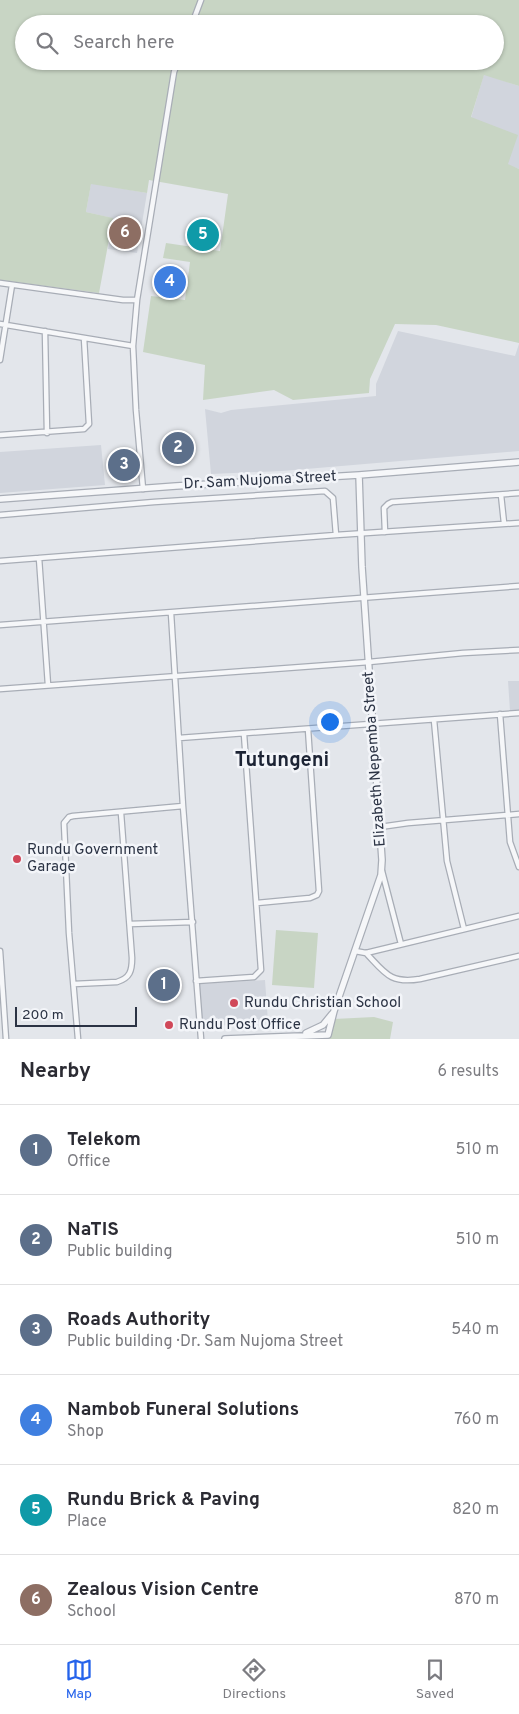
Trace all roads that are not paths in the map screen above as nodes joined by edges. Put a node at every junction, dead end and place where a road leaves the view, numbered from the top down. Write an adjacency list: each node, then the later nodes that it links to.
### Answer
1 (201, 0): 2 (street)
2 (195, 15)
3 (175, 70): 6 (street)
4 (0, 283): 5 (street)
5 (12, 285): 6 (street); 7 (street)
6 (137, 300): 10 (street)
7 (3, 324): 8 (street); 11 (street)
8 (45, 331): 9 (street); 12 (street)
9 (84, 338): 10 (street); 12 (street)
10 (133, 346): 16 (street)
11 (0, 360)
12 (47, 433): 13 (street)
13 (0, 435)
14 (519, 462): 15 (street, Dr. Sam Nujoma Street)
15 (359, 475): 16 (street, Dr. Sam Nujoma Street); 24 (street, Elizabeth Nepemba Street)
16 (143, 488): 19 (street, Dr. Sam Nujoma Street)
17 (519, 493): 18 (street)
18 (501, 495): 22 (street); 23 (street)
19 (0, 499)
20 (0, 515): 25 (street)
21 (519, 522): 22 (street)
22 (504, 524): 23 (street)
23 (385, 532): 24 (street)
24 (361, 533): 25 (street); 29 (street, Elizabeth Nepemba Street)
25 (336, 534): 26 (street)
26 (39, 558): 27 (street); 31 (street)
27 (0, 561)
28 (519, 586): 29 (street)
29 (364, 599): 30 (street); 34 (street, Elizabeth Nepemba Street)
30 (171, 613): 31 (street); 35 (street)
31 (44, 622): 32 (street); 36 (street)
32 (0, 626)
33 (519, 650): 34 (street)
34 (369, 662): 35 (street); 41 (street, Elizabeth Nepemba Street)
35 (176, 676): 36 (street); 44 (street)
36 (48, 685): 37 (street)
37 (0, 689)
38 (519, 713): 39 (street)
39 (500, 714): 40 (street); 48 (street)
40 (434, 720): 41 (street); 49 (street)
41 (373, 725): 42 (street); 50 (street, Elizabeth Nepemba Street)
42 (308, 729): 43 (street); 53 (street)
43 (244, 734): 44 (street); 53 (street)
44 (179, 738): 45 (street)
45 (183, 806): 46 (street); 55 (street)
46 (121, 813): 56 (street); 64 (street)
47 (519, 814): 48 (street)
48 (508, 815): 49 (street); 51 (street)
49 (444, 820): 50 (street); 57 (street)
50 (380, 827): 52 (street, Elizabeth Nepemba Street)
51 (519, 867)
52 (382, 871): 58 (street); 60 (street, Elizabeth Nepemba Street)
53 (257, 903): 63 (street)
54 (519, 916): 57 (street)
55 (192, 922): 56 (street); 63 (street)
56 (130, 924): 64 (street)
57 (464, 929): 58 (street)
58 (401, 944): 61 (street)
59 (0, 951): 68 (street)
60 (355, 951): 61 (street); 65 (street, Elizabeth Nepemba Street)
61 (366, 953): 62 (street)
62 (519, 956)
63 (196, 981): 70 (street)
64 (74, 984): 69 (street)
65 (334, 1011): 66 (street); 67 (street, Elizabeth Nepemba Street)
66 (299, 1036): 67 (street); 71 (street); 72 (street)
67 (327, 1037)
68 (6, 1039)
69 (78, 1039)
70 (201, 1039)
71 (225, 1039)
72 (308, 1039)

